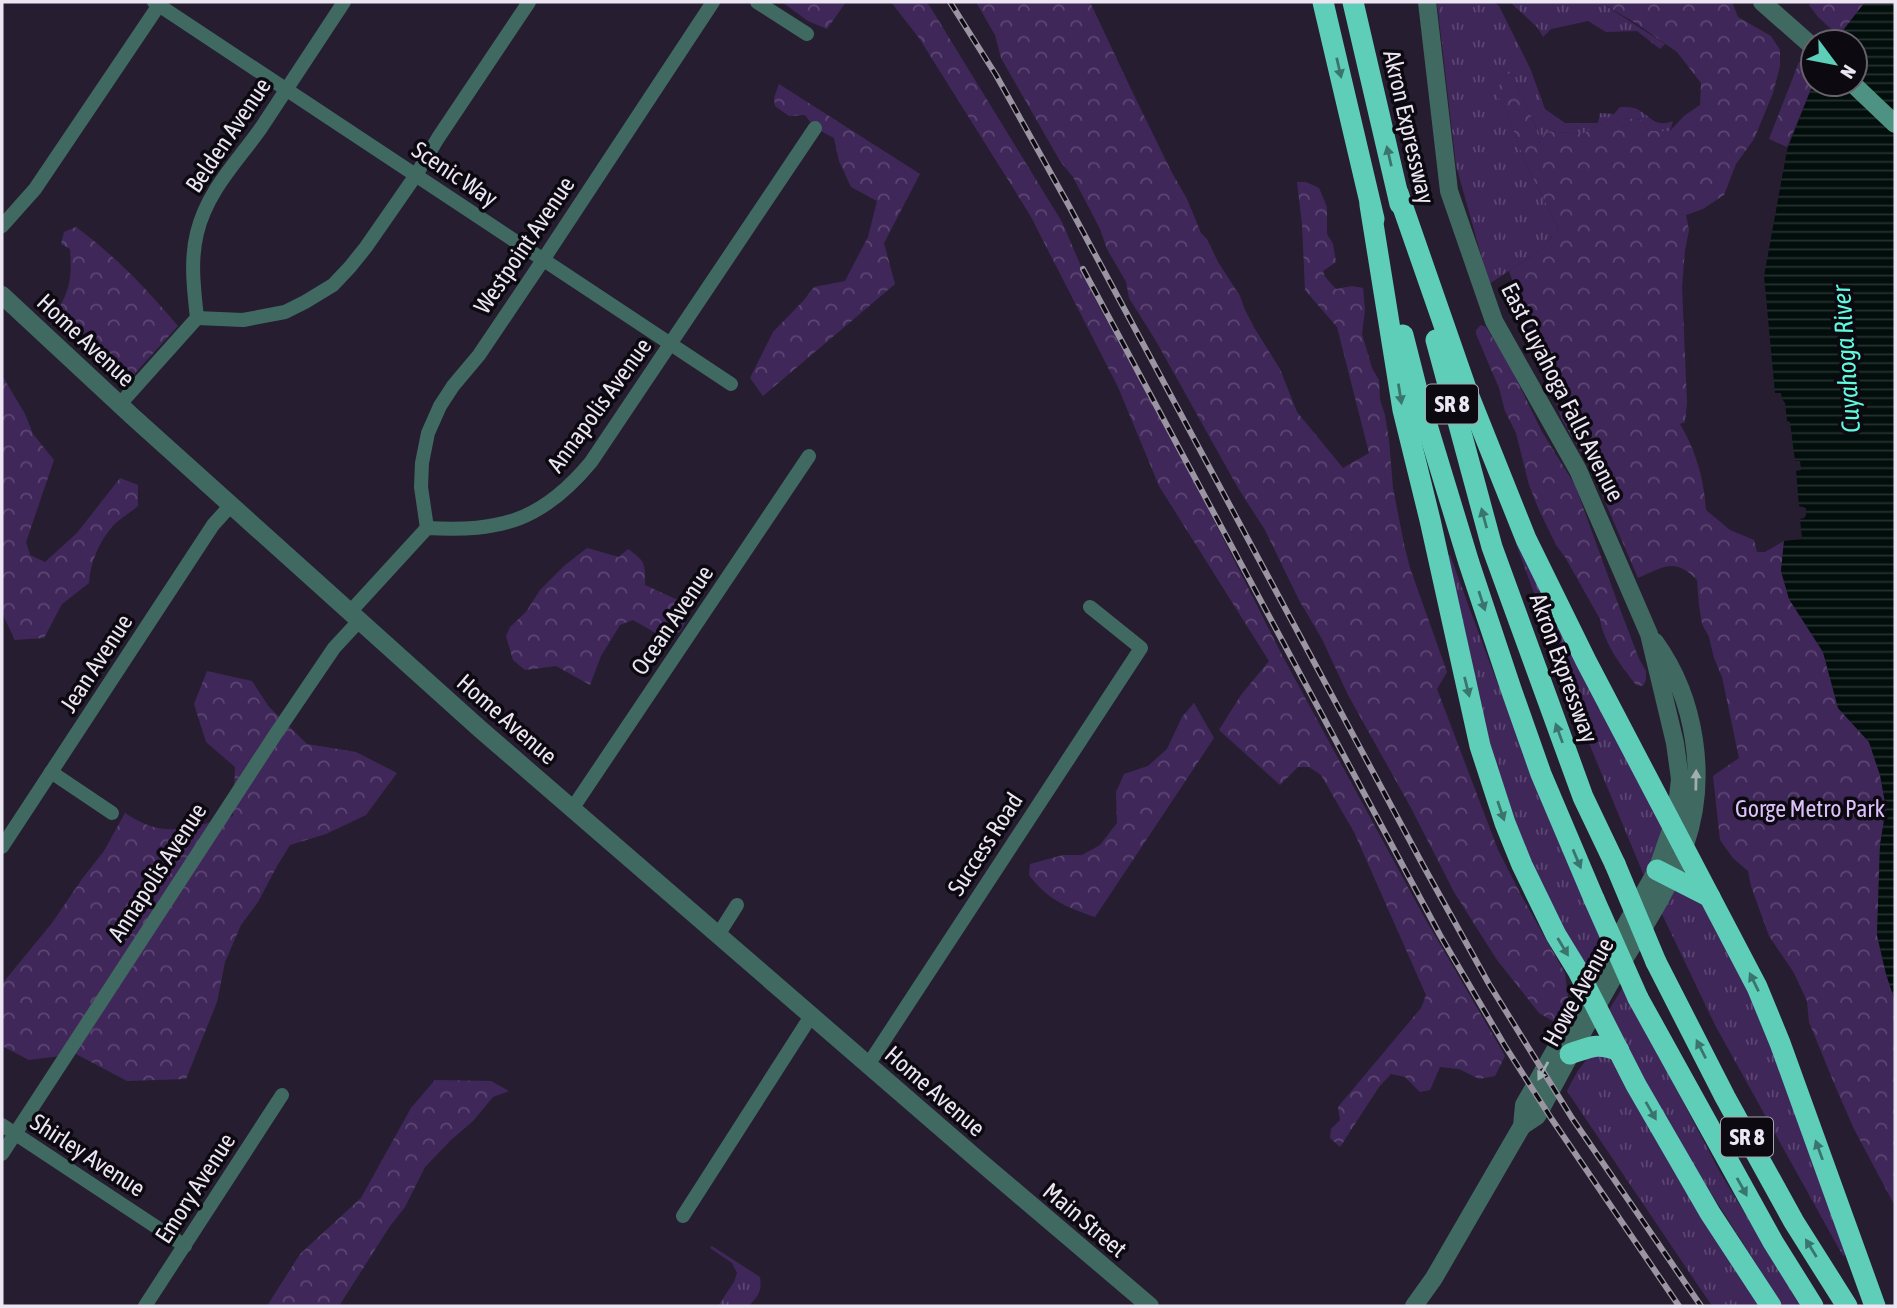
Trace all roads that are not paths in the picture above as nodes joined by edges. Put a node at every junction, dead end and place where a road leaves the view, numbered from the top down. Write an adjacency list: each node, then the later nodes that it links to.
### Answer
1 (344, 2): 12 (street, Belden Avenue)
2 (528, 2): 16 (street)
3 (713, 2): 20 (street, Westpoint Avenue)
4 (757, 2): 10 (street)
5 (1323, 2): 18 (highway, SR 8, one-way to 18)
6 (1353, 2): 17 (highway, Akron Expressway / SR 8, one-way to 6)
7 (1427, 2): 34 (street, East Cuyahoga Falls Avenue)
8 (1762, 2): 11 (street)
9 (158, 3): 12 (street, Scenic Way); 19 (street)
10 (807, 34)
11 (1799, 35)
12 (287, 90): 16 (street, Scenic Way); 22 (street, Belden Avenue)
13 (1868, 98): 14 (main road)
14 (1895, 124)
15 (815, 128): 23 (street, Annapolis Avenue)
16 (416, 175): 20 (street, Scenic Way); 22 (street)
17 (1398, 193): 34 (highway); 58 (highway, Akron Expressway / SR 8, one-way to 17, bridge)
18 (1370, 205): 40 (highway, one-way to 40); 57 (highway, SR 8, one-way to 57, bridge)
19 (2, 226)
20 (543, 260): 23 (street, Scenic Way); 28 (street, Westpoint Avenue)
21 (2, 295): 25 (street, Home Avenue)
22 (197, 318): 25 (street)
23 (671, 344): 24 (street, Scenic Way); 28 (street, Annapolis Avenue)
24 (731, 384)
25 (120, 404): 27 (street, Home Avenue)
26 (810, 456): 32 (street, Ocean Avenue)
27 (231, 505): 30 (street, Home Avenue); 31 (street, Jean Avenue)
28 (427, 528): 30 (street, Annapolis Avenue)
29 (1090, 607): 44 (street, Success Road)
30 (354, 616): 32 (street, Home Avenue); 48 (street, Annapolis Avenue)
31 (51, 772): 33 (street); 35 (street, Jean Avenue)
32 (572, 809): 39 (street, Home Avenue)
33 (112, 813)
34 (1675, 837): 36 (street, Howe Avenue); 37 (highway)
35 (2, 847)
36 (1664, 874): 37 (highway); 40 (street, Howe Avenue)
37 (1710, 897): 59 (highway, one-way to 37)
38 (737, 905): 39 (street)
39 (718, 935): 41 (street, Home Avenue)
40 (1592, 998): 42 (highway); 43 (street, Howe Avenue); 47 (street, Howe Avenue, one-way to 47)
41 (811, 1017): 44 (street, Home Avenue); 51 (street)
42 (1619, 1051): 43 (highway); 56 (highway, one-way to 56)
43 (1570, 1055): 47 (street, Howe Avenue)
44 (867, 1065): 50 (street, Home Avenue)
45 (282, 1095): 52 (street, Emory Avenue)
46 (2, 1125): 48 (street, Shirley Avenue)
47 (1522, 1126): 55 (street, Howe Avenue)
48 (15, 1134): 49 (street, Annapolis Avenue); 52 (street, Shirley Avenue)
49 (2, 1154)
50 (989, 1170): 54 (street, Main Street)
51 (683, 1216)
52 (185, 1246): 53 (street, Emory Avenue)
53 (145, 1306)
54 (1150, 1306)
55 (1414, 1306)
56 (1771, 1306)
57 (1813, 1306)
58 (1847, 1306)
59 (1875, 1306)

